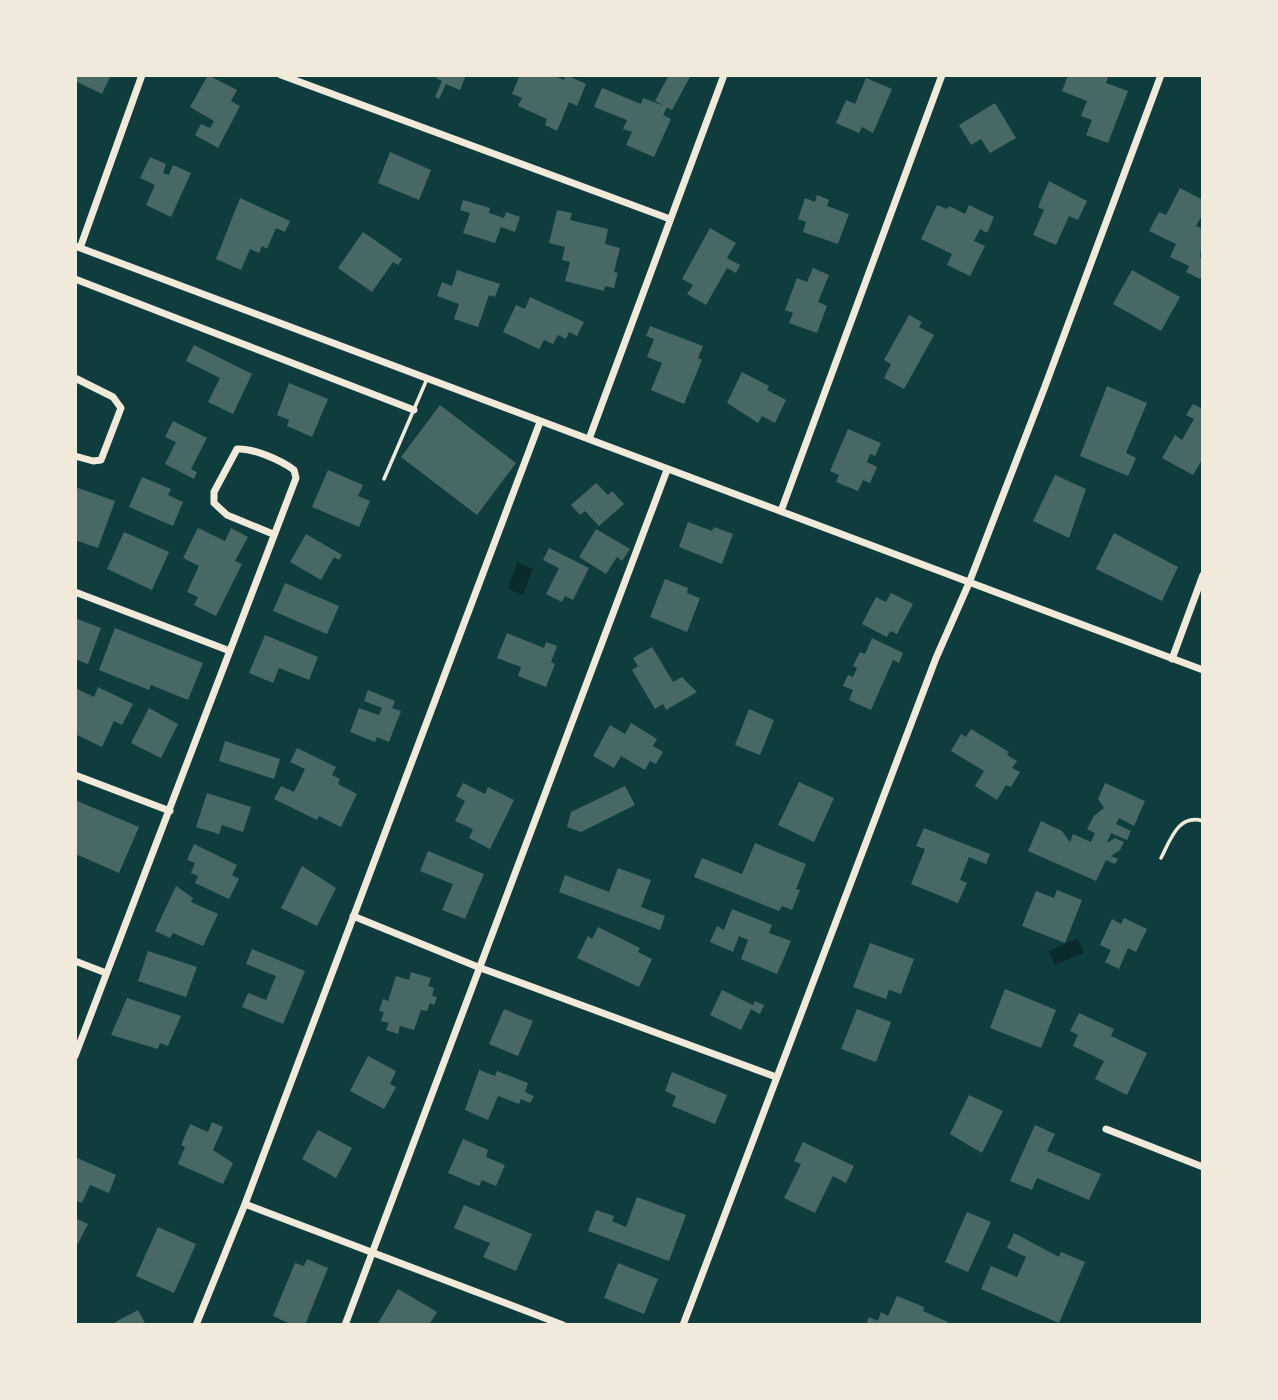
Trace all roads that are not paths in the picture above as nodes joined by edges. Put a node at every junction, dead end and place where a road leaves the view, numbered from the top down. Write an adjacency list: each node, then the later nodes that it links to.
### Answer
1 (142, 75): 7 (street)
2 (281, 75): 6 (street)
3 (724, 75): 6 (street)
4 (942, 75): 17 (street)
5 (1161, 75): 20 (street)
6 (670, 219): 13 (street)
7 (77, 247): 10 (street)
8 (75, 279): 11 (street)
9 (75, 378): 14 (street)
10 (427, 379): 11 (lane); 12 (street)
11 (414, 410): 16 (lane)
12 (540, 422): 13 (street); 29 (street)
13 (589, 439): 15 (street)
14 (75, 456)
15 (667, 470): 17 (street); 31 (street)
16 (384, 479)
17 (780, 511): 20 (street)
18 (273, 534): 18 (street); 22 (street)
19 (1203, 575): 23 (street)
20 (969, 583): 23 (street); 34 (street)
21 (75, 592): 22 (street)
22 (230, 651): 26 (street)
23 (1172, 659): 24 (street)
24 (1203, 670)
25 (75, 775): 26 (street)
26 (170, 811): 32 (street)
27 (1203, 821): 28 (lane)
28 (1161, 858)
29 (354, 916): 31 (street); 37 (street)
30 (75, 961): 32 (street)
31 (478, 967): 34 (street); 38 (street)
32 (106, 973): 33 (street)
33 (75, 1056)
34 (776, 1077): 42 (street)
35 (1106, 1129): 36 (street)
36 (1203, 1167)
37 (245, 1204): 38 (street); 39 (street)
38 (373, 1251): 40 (street); 41 (street)
39 (196, 1325)
40 (345, 1325)
41 (563, 1325)
42 (682, 1325)

